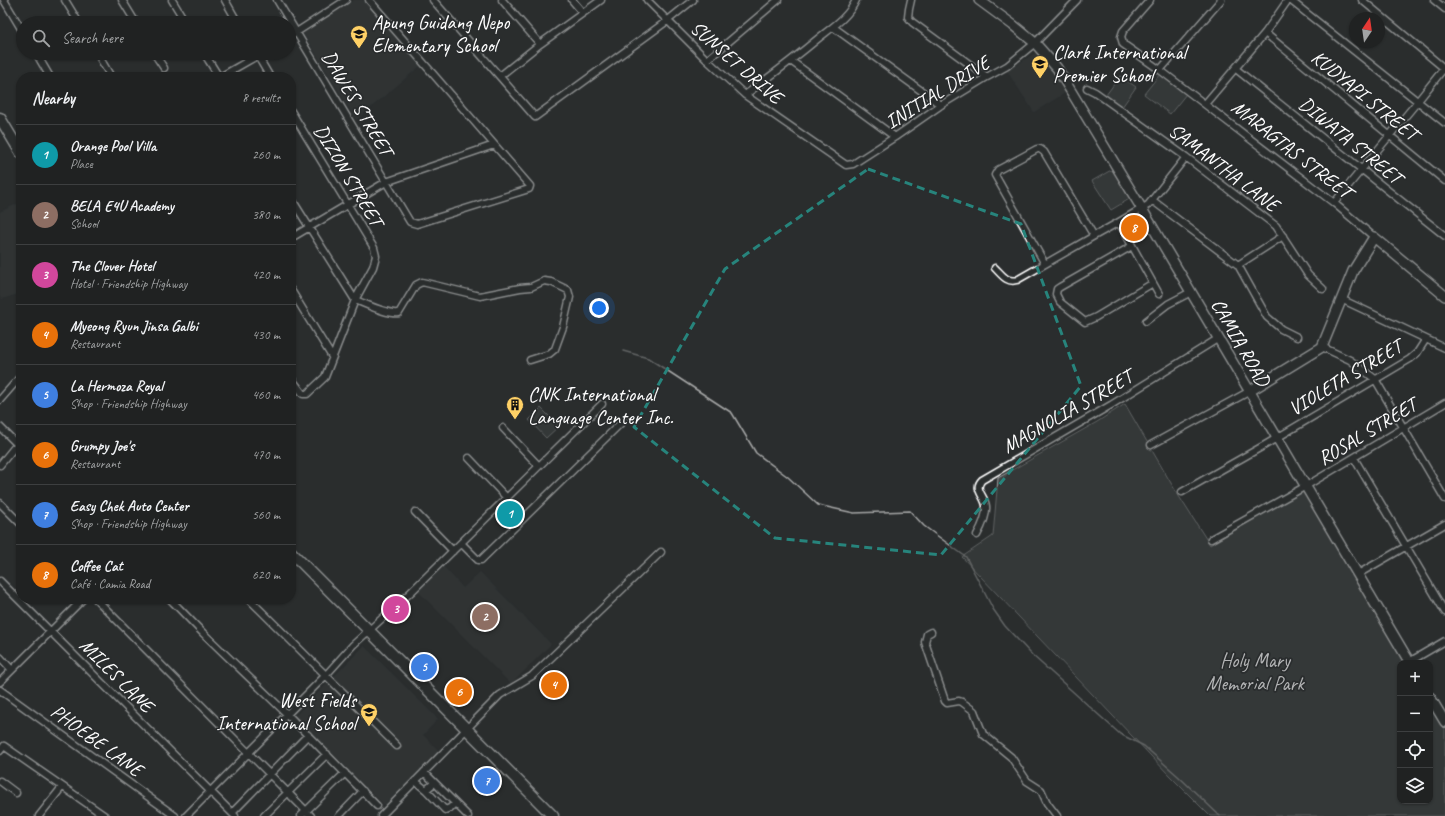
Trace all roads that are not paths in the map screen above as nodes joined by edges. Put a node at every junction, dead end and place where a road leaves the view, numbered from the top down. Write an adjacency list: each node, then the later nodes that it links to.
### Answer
1 (4, 0): 33 (street)
2 (65, 0): 28 (street)
3 (122, 0): 29 (street)
4 (172, 0): 30 (street)
5 (225, 0): 31 (street)
6 (277, 0): 32 (street, DAWES STREET)
7 (346, 0): 37 (street)
8 (369, 0): 71 (street)
9 (434, 0): 58 (street)
10 (502, 0): 40 (street)
11 (572, 0): 27 (street)
12 (601, 0): 27 (street)
13 (647, 0): 34 (street, SUNSET DRIVE)
14 (693, 0): 34 (street)
15 (778, 0): 47 (street)
16 (856, 0): 35 (street)
17 (911, 0): 59 (street)
18 (979, 0): 39 (street, CAMIA ROAD)
19 (1068, 0): 25 (street)
20 (1150, 0): 52 (street, MARAGTAS STREET)
21 (1221, 0): 52 (street)
22 (1289, 0): 38 (street); 62 (street)
23 (1362, 0): 50 (street)
24 (1434, 0): 26 (street)
25 (1076, 2): 39 (street, INITIAL DRIVE)
26 (1445, 9)
27 (583, 13): 40 (street)
28 (75, 16)
29 (132, 16)
30 (182, 16)
31 (234, 16)
32 (288, 16)
33 (16, 20)
34 (667, 21): 47 (street, SUNSET DRIVE); 58 (street)
35 (833, 27): 48 (street); 64 (street)
36 (296, 29): 37 (street, DAWES STREET)
37 (298, 32): 76 (street, DAWES STREET)
38 (1265, 33): 51 (street); 68 (street, KUDYAPI STREET)
39 (1035, 43): 59 (street, INITIAL DRIVE); 81 (street, CAMIA ROAD)
40 (540, 44): 58 (street)
41 (40, 60): 53 (street)
42 (101, 60): 54 (street)
43 (159, 60): 49 (street)
44 (208, 60): 55 (street)
45 (248, 60): 56 (street)
46 (261, 60): 57 (street)
47 (707, 60): 61 (street, SUNSET DRIVE)
48 (791, 61): 61 (street); 69 (street)
49 (164, 68)
50 (1445, 68): 62 (street)
51 (1236, 69): 63 (street); 74 (street, DIWATA STREET)
52 (1160, 70): 63 (street, MARAGTAS STREET)
53 (47, 72)
54 (108, 72)
55 (216, 72)
56 (227, 72)
57 (267, 72)
58 (500, 76)
59 (987, 77): 64 (street, INITIAL DRIVE)
60 (1087, 88): 72 (street, SAMANTHA LANE)
61 (745, 95): 73 (street, SUNSET DRIVE)
62 (1418, 101): 67 (street); 68 (street)
63 (1205, 104): 78 (street, MARAGTAS STREET)
64 (941, 105): 69 (street, INITIAL DRIVE)
65 (0, 118): 70 (main road)
66 (296, 119): 79 (street, DIZON STREET)
67 (1445, 123)
68 (1390, 136): 74 (street); 75 (street, KUDYAPI STREET)
69 (895, 137): 73 (street, INITIAL DRIVE)
70 (16, 145)
71 (494, 145): 76 (street); 76 (street, DAWES STREET)
72 (1186, 157): 77 (street); 86 (street, SAMANTHA LANE)
73 (853, 164)
74 (1361, 169): 78 (street); 87 (street, DIWATA STREET)
75 (1445, 181)
76 (386, 182): 79 (street)
77 (1152, 200): 81 (street); 91 (street)
78 (1334, 203): 88 (street, MARAGTAS STREET)
79 (347, 205): 83 (street); 100 (street, DIZON STREET)
80 (296, 207): 83 (street)
81 (1142, 209): 82 (street); 95 (street, CAMIA ROAD)
82 (1119, 222): 85 (street); 89 (street)
83 (308, 227): 84 (street); 100 (street)
84 (296, 235)
85 (1094, 236): 90 (street); 90 (street)
86 (1283, 236): 91 (street); 94 (street, SAMANTHA LANE)
87 (1445, 236)
88 (1374, 238): 97 (street, MARAGTAS STREET); 99 (street)
89 (1132, 246): 93 (street); 93 (street)
90 (1045, 264): 92 (street)
91 (1238, 265): 102 (street)
92 (995, 268)
93 (1153, 283): 96 (street)
94 (1323, 289)
95 (1191, 292): 101 (street); 103 (street, CAMIA ROAD)
96 (1159, 294)
97 (1445, 296)
98 (296, 298): 107 (street)
99 (1341, 299): 104 (street); 105 (street)
100 (355, 300): 107 (street); 108 (street)
101 (1146, 321)
102 (1297, 337)
103 (1219, 338): 112 (street, CAMIA ROAD); 136 (street, MAGNOLIA STREET)
104 (1426, 339): 106 (street); 109 (street, VIOLETA STREET)
105 (1322, 346): 109 (street); 112 (street)
106 (1445, 348)
107 (332, 357): 111 (street)
108 (530, 360)
109 (1375, 379): 119 (street); 120 (street, VIOLETA STREET)
110 (16, 382): 113 (street)
111 (296, 385)
112 (1250, 391): 120 (street, CAMIA ROAD); 122 (street)
113 (0, 400)
114 (1445, 403): 119 (street, ROSAL STREET)
115 (602, 404): 127 (street)
116 (624, 420): 138 (street)
117 (0, 427): 121 (street)
118 (503, 428): 127 (street)
119 (1403, 429): 125 (street, ROSAL STREET); 131 (street)
120 (1276, 438): 128 (street, CAMIA ROAD); 129 (street, VIOLETA STREET)
121 (16, 443)
122 (1151, 445)
123 (16, 449): 126 (street)
124 (469, 458): 130 (street)
125 (1354, 458): 128 (street, ROSAL STREET); 139 (street)
126 (0, 465)
127 (538, 465): 130 (street)
128 (1306, 486): 137 (street, ROSAL STREET); 143 (street, CAMIA ROAD)
129 (1182, 492)
130 (506, 497): 138 (street)
131 (1445, 499)
132 (0, 503): 134 (street)
133 (415, 512): 140 (street)
134 (16, 519)
135 (1445, 524): 139 (street)
136 (977, 535)
137 (1211, 539)
138 (461, 543): 140 (street)
139 (1407, 546): 143 (street); 151 (street)
140 (453, 550): 152 (street)
141 (661, 552): 166 (street)
142 (296, 557): 152 (main road)
143 (1358, 574): 157 (street, CAMIA ROAD)
144 (0, 581): 145 (street, MILES LANE)
145 (16, 597)
146 (23, 604): 153 (street, MILES LANE)
147 (78, 604): 153 (street)
148 (101, 604): 170 (street)
149 (175, 604): 164 (street)
150 (254, 604): 160 (street)
151 (1445, 612)
152 (369, 630): 160 (street); 166 (main road)
153 (51, 631): 159 (street); 181 (street, MILES LANE)
154 (931, 632): 198 (street)
155 (1445, 641): 158 (street)
156 (0, 657): 159 (street)
157 (1408, 660)
158 (1412, 660)
159 (12, 670): 161 (street)
160 (326, 675): 164 (street); 168 (street)
161 (0, 682)
162 (0, 690): 191 (street, PHOEBE LANE)
163 (1433, 702): 165 (street)
164 (287, 714): 167 (street); 170 (street)
165 (1445, 722)
166 (467, 730): 172 (street); 197 (main road)
167 (308, 735): 171 (street); 174 (street)
168 (397, 746)
169 (0, 751): 178 (street)
170 (248, 753): 174 (street); 181 (street)
171 (327, 754): 173 (street); 182 (street)
172 (424, 772): 176 (street); 177 (street)
173 (345, 773): 180 (street); 187 (street)
174 (269, 774): 182 (street); 186 (street)
175 (0, 781): 183 (street)
176 (415, 781): 179 (street); 188 (street)
177 (434, 783): 179 (street); 184 (street)
178 (62, 787): 189 (street); 190 (street)
179 (426, 790): 184 (street)
180 (363, 791): 185 (street); 195 (street)
181 (211, 792): 186 (street, MILES LANE); 192 (street)
182 (288, 792): 187 (street); 193 (street)
183 (16, 793)
184 (455, 803): 196 (street)
185 (377, 806)
186 (234, 814)
187 (304, 814): 194 (street)
188 (384, 815)
189 (39, 816)
190 (104, 816)
191 (175, 816)
192 (186, 816)
193 (264, 816)
194 (311, 816)
195 (339, 816)
196 (468, 816)
197 (553, 816)
198 (1058, 816)

